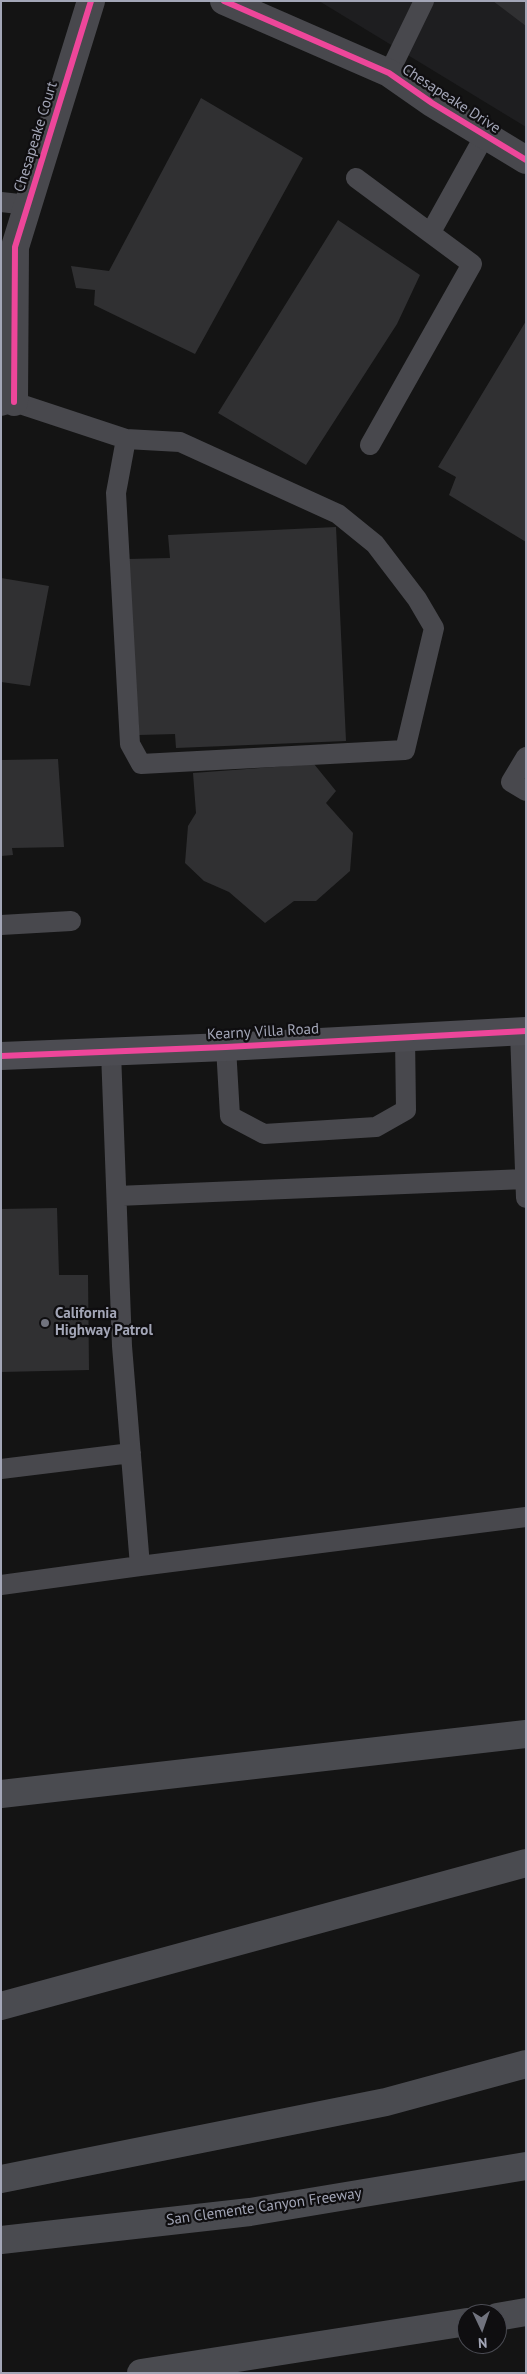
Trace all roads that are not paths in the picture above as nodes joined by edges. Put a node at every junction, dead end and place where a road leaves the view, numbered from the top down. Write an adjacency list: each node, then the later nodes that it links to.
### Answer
1 (91, 1): 9 (street, Chesapeake Court)
2 (224, 1): 4 (street, Chesapeake Drive)
3 (424, 1): 4 (lane)
4 (388, 73): 5 (street, Chesapeake Drive)
5 (485, 136): 6 (street, Chesapeake Drive); 10 (lane)
6 (526, 160)
7 (356, 178): 10 (lane)
8 (1, 202): 9 (lane)
9 (28, 205): 11 (street, Chesapeake Court)
10 (431, 232): 13 (lane)
11 (7, 404): 12 (lane)
12 (126, 439): 12 (lane)
13 (370, 445)
14 (526, 758): 15 (lane)
15 (526, 791)
16 (71, 921): 17 (lane)
17 (1, 925)
18 (523, 1032): 19 (main road, Kearny Villa Road); 23 (lane)
19 (405, 1037): 20 (main road, Kearny Villa Road); 20 (lane)
20 (226, 1047): 21 (main road, Kearny Villa Road)
21 (110, 1052): 22 (main road, Kearny Villa Road); 24 (lane)
22 (1, 1056)
23 (525, 1188): 24 (lane)
24 (117, 1196): 25 (lane)
25 (130, 1453): 26 (lane); 28 (lane)
26 (1, 1469)
27 (526, 1517): 28 (lane)
28 (140, 1566): 29 (lane)
29 (1, 1584)
30 (526, 1734): 31 (highway)
31 (1, 1794)
32 (526, 1863): 33 (highway)
33 (1, 2006)
34 (526, 2064): 36 (highway)
35 (526, 2166): 37 (highway, San Clemente Canyon Freeway)
36 (1, 2179)
37 (1, 2240)
38 (526, 2312): 39 (highway)
39 (507, 2315)
40 (457, 2324): 41 (highway)
41 (141, 2373)

